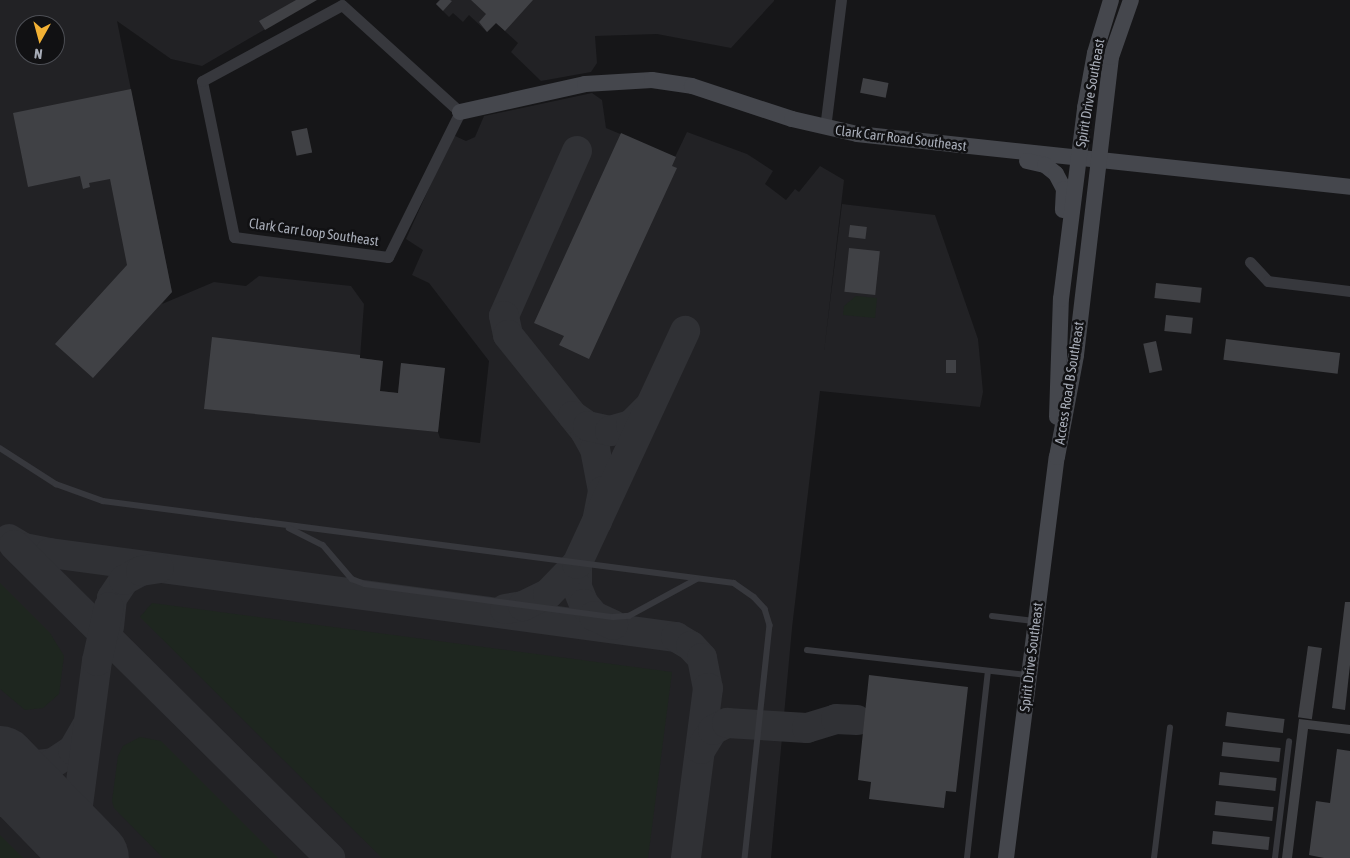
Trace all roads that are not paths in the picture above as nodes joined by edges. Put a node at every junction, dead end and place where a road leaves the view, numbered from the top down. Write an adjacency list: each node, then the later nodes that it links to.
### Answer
1 (841, 0): 5 (street)
2 (1111, 0): 7 (street, Spirit Drive Southeast)
3 (1131, 0): 8 (street, Spirit Drive Southeast)
4 (460, 112): 4 (street, Clark Carr Loop Southeast); 5 (street, Clark Carr Road Southeast)
5 (825, 128): 6 (street, Clark Carr Road Southeast)
6 (960, 145): 7 (street, Clark Carr Road Southeast); 12 (street)
7 (1079, 158): 8 (street, Clark Carr Road Southeast); 12 (street, Access Road B Southeast)
8 (1099, 161): 9 (street, Clark Carr Road Southeast); 14 (street, Access Road B Southeast)
9 (1350, 187)
10 (1250, 262): 11 (street)
11 (1350, 291)
12 (1061, 298): 14 (street, Access Road B Southeast)
13 (0, 448): 15 (lane)
14 (1056, 457): 18 (street, Spirit Drive Southeast)
15 (269, 523): 16 (lane); 16 (lane)
16 (704, 578): 24 (lane)
17 (992, 616): 18 (lane)
18 (1036, 621): 21 (street, Spirit Drive Southeast)
19 (807, 650): 20 (lane)
20 (988, 672): 21 (lane); 25 (lane)
21 (1029, 675): 26 (street, Spirit Drive Southeast)
22 (1170, 728): 27 (lane)
23 (1289, 742): 28 (lane)
24 (745, 858)
25 (967, 858)
26 (1006, 858)
27 (1154, 858)
28 (1275, 858)

